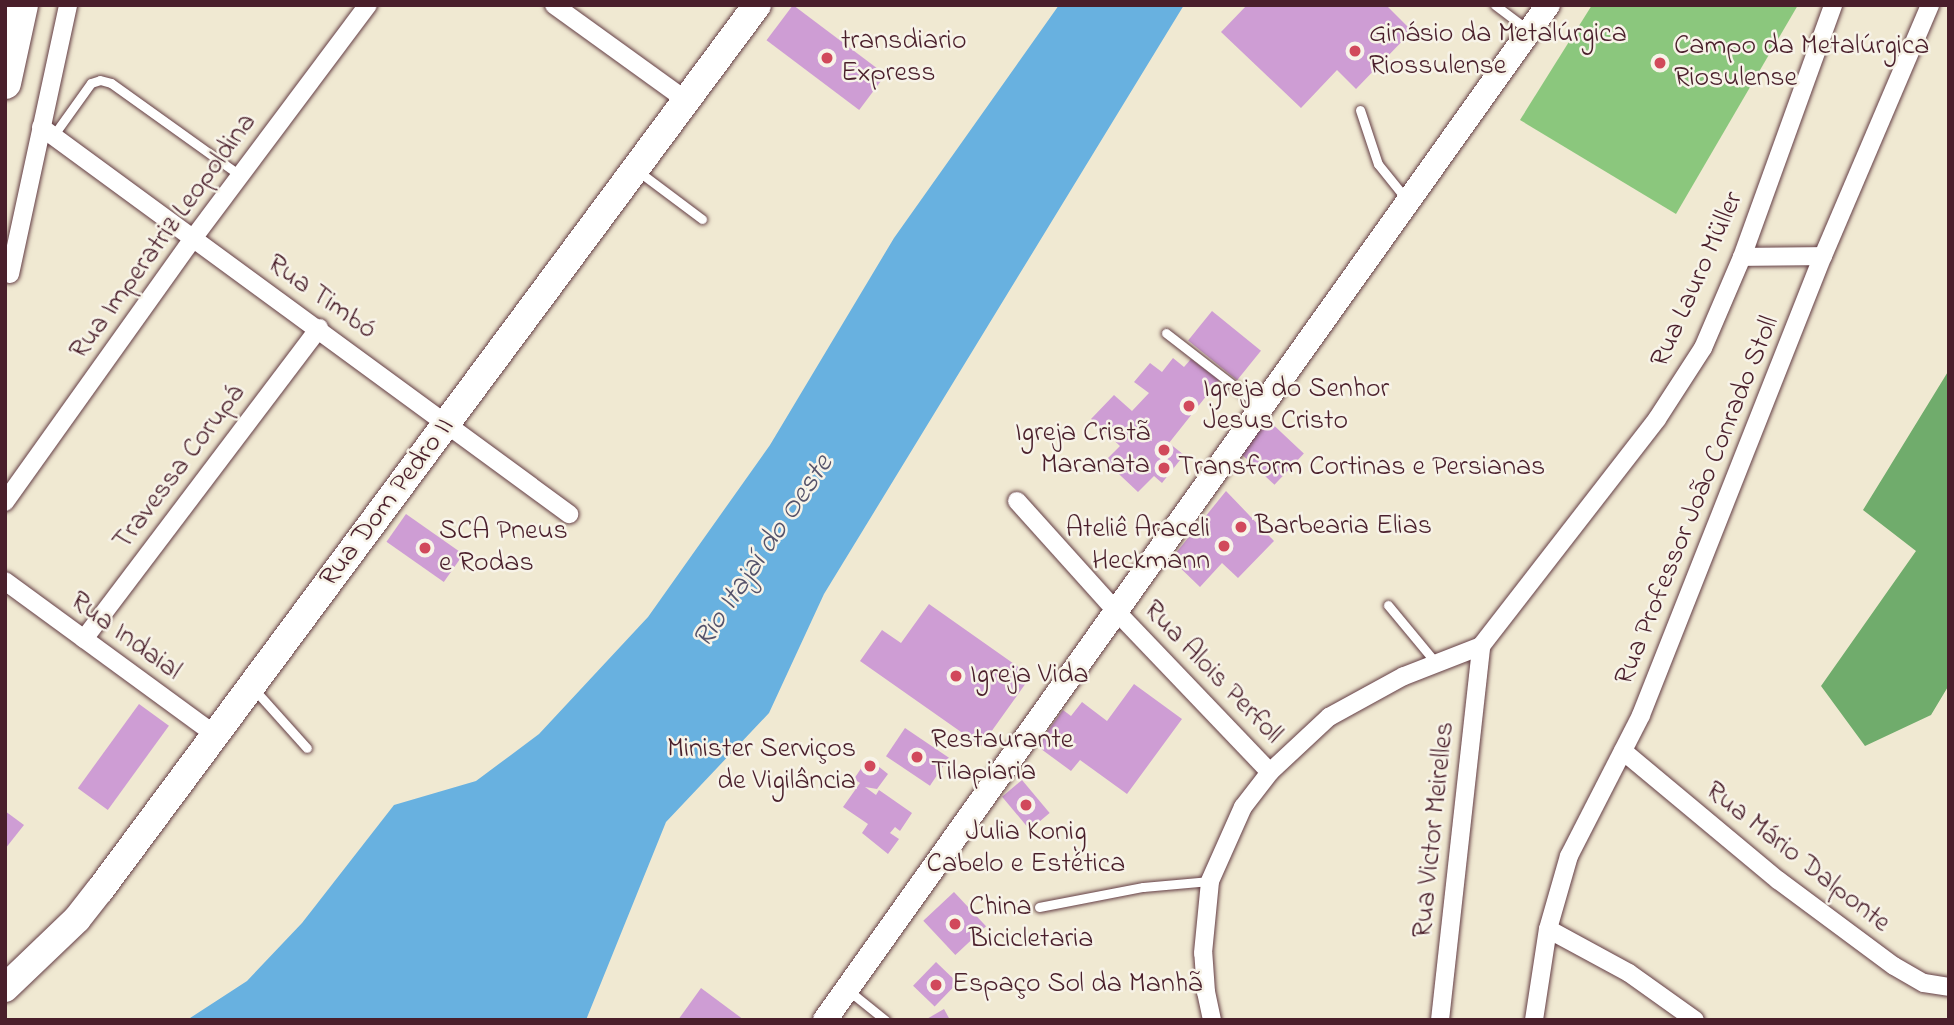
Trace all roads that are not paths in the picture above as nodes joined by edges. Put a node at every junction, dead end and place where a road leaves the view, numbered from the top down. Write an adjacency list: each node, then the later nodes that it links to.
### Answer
1 (22, 5): 11 (highway)
2 (68, 5): 14 (street)
3 (368, 5): 16 (street, Rua Imperatriz Leopoldina)
4 (554, 5): 12 (street)
5 (757, 5): 12 (main road, Rua Dom Pedro II)
6 (1495, 5): 10 (lane)
7 (1548, 5): 10 (main road)
8 (1833, 5): 21 (street, Rua Lauro Müller)
9 (1930, 5): 20 (street, Rua Professor João Conrado Stoll)
10 (1529, 31): 17 (main road)
11 (5, 83)
12 (687, 101): 15 (main road, Rua Dom Pedro II)
13 (1360, 110): 17 (lane)
14 (47, 132): 16 (lane); 19 (street, Rua Timbó); 22 (street)
15 (636, 170): 18 (lane); 26 (main road, Rua Dom Pedro II)
16 (241, 176): 19 (street, Rua Imperatriz Leopoldina)
17 (1408, 201): 25 (main road)
18 (702, 219)
19 (192, 240): 23 (street, Rua Timbó); 28 (street, Rua Imperatriz Leopoldina)
20 (1822, 256): 21 (street); 39 (street, Rua Professor João Conrado Stoll)
21 (1742, 257): 34 (street, Rua Lauro Müller)
22 (10, 274)
23 (319, 328): 26 (street, Rua Timbó); 33 (street, Travessa Corupá)
24 (1166, 333): 25 (lane)
25 (1261, 407): 32 (main road)
26 (449, 423): 29 (street, Rua Timbó); 36 (main road, Rua Dom Pedro II)
27 (1017, 501): 32 (street, Rua Alois Perfoll)
28 (5, 502)
29 (569, 514)
30 (5, 580): 33 (street, Rua Indaial)
31 (1388, 605): 35 (lane)
32 (1115, 610): 40 (street, Rua Alois Perfoll); 46 (main road)
33 (83, 639): 37 (street, Rua Indaial)
34 (1481, 646): 35 (street); 50 (street, Rua Victor Meirelles)
35 (1436, 663): 40 (street)
36 (251, 685): 37 (main road, Rua Dom Pedro II); 38 (lane)
37 (214, 734): 45 (main road, Rua Dom Pedro II)
38 (307, 748)
39 (1623, 751): 43 (street, Rua Professor João Conrado Stoll); 44 (street, Rua Mário Dalponte)
40 (1270, 772): 41 (street)
41 (1210, 881): 42 (lane); 49 (street)
42 (1039, 907)
43 (1548, 929): 51 (street, Rua Professor João Conrado Stoll); 52 (street)
44 (1949, 987)
45 (5, 988)
46 (847, 989): 47 (main road); 48 (lane)
47 (825, 1020)
48 (885, 1020)
49 (1212, 1020)
50 (1440, 1020)
51 (1534, 1020)
52 (1695, 1020)

